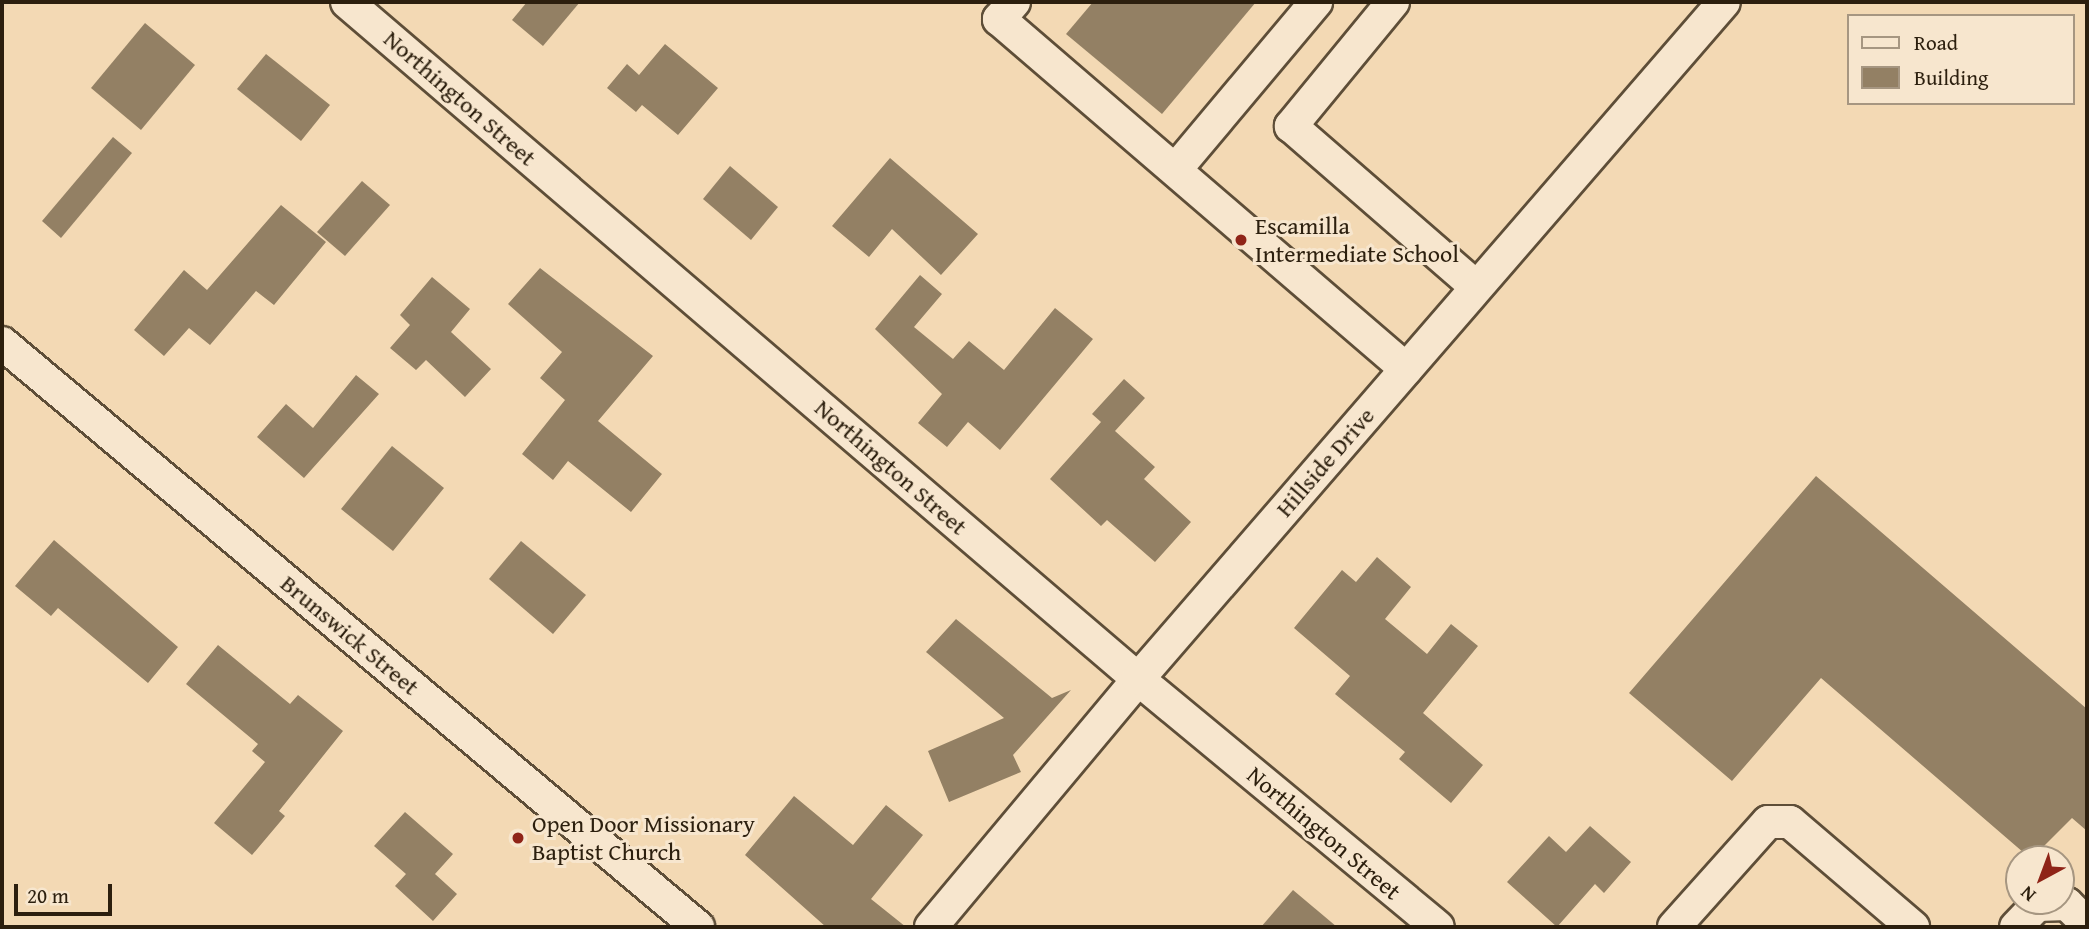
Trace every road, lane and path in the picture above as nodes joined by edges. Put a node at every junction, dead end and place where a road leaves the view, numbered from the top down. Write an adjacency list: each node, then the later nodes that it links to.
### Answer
1 (347, 2): 10 (street, Northington Street)
2 (1014, 2): 6 (street)
3 (1316, 2): 6 (street)
4 (1393, 2): 7 (street)
5 (1724, 2): 7 (street, Hillside Drive)
6 (1176, 169): 9 (street)
7 (1476, 287): 9 (street, Hillside Drive)
8 (2, 343): 12 (street, Brunswick Street)
9 (1406, 369): 10 (street, Hillside Drive)
10 (1138, 678): 13 (street, Hillside Drive); 14 (street, Northington Street)
11 (2087, 924): 17 (street)
12 (698, 927)
13 (931, 927)
14 (1438, 927)
15 (1674, 927): 16 (street)
16 (1913, 927)
17 (2016, 927)

